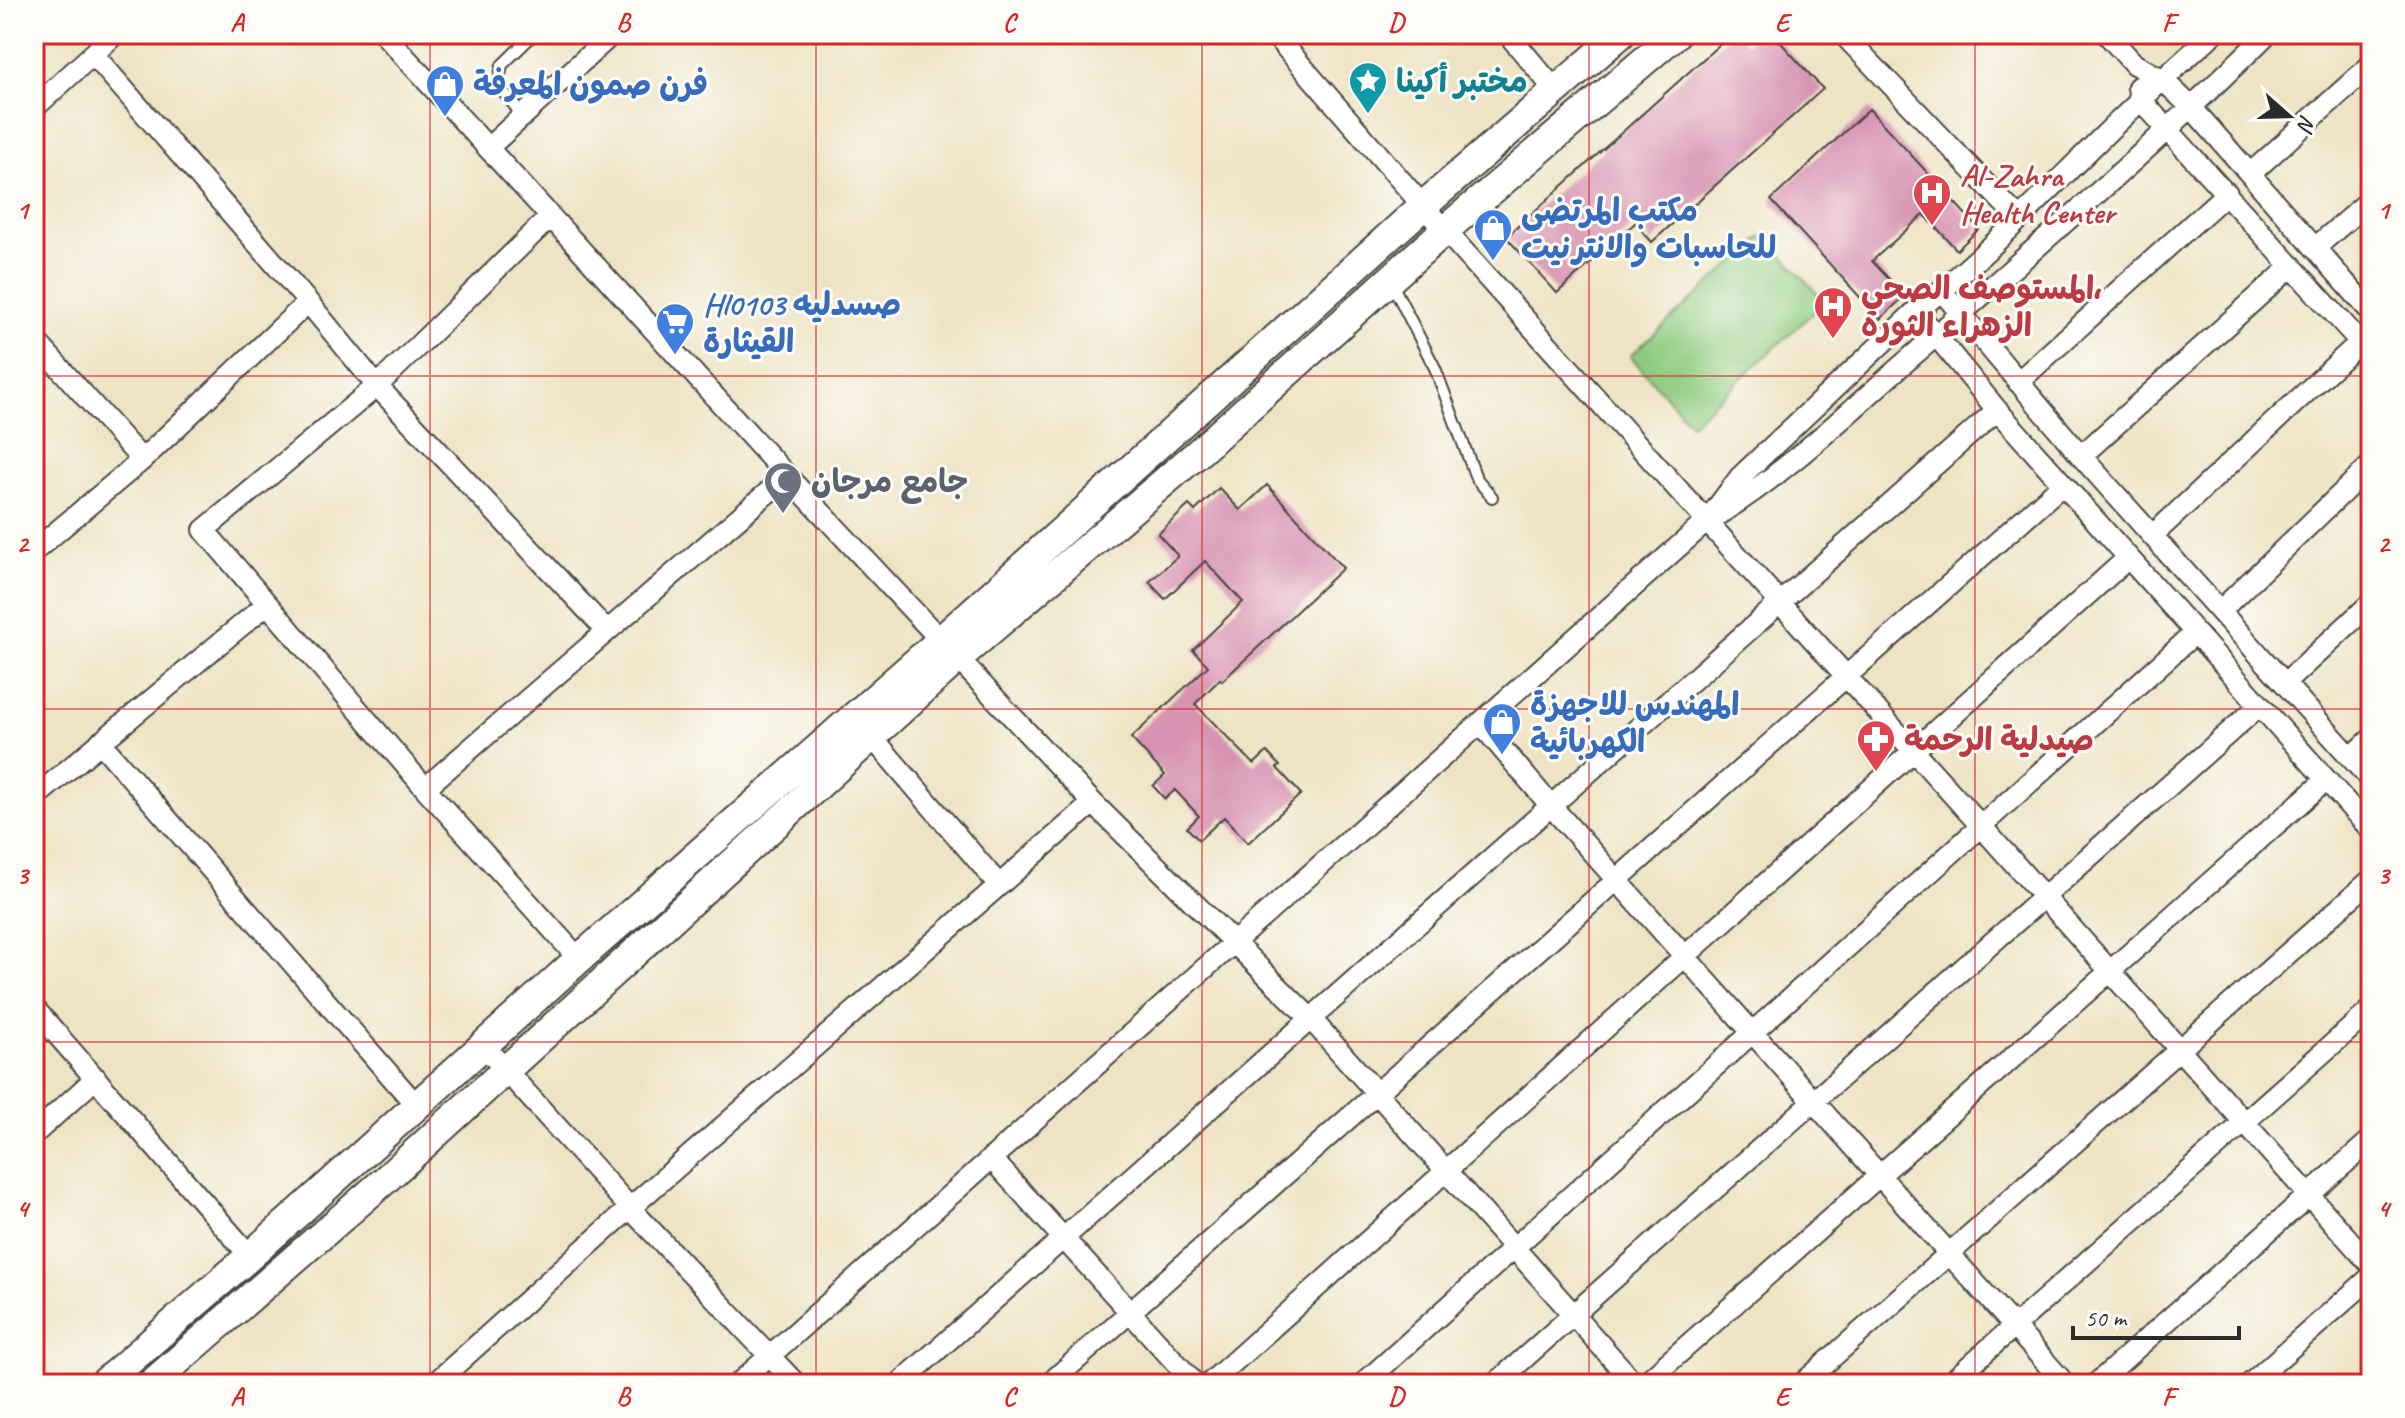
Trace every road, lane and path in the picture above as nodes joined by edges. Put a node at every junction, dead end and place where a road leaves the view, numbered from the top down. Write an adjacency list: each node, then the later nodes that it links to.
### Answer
1 (115, 34): 13 (street)
2 (384, 34): 23 (street)
3 (534, 34): 21 (lane)
4 (612, 34): 21 (street)
5 (1274, 34): 27 (street)
6 (1508, 34): 17 (street)
7 (1621, 34): 17 (street)
8 (1676, 34): 30 (street)
9 (1843, 34): 29 (street)
10 (2107, 34): 14 (street)
11 (2213, 34): 16 (street)
12 (2267, 34): 20 (street)
13 (93, 54): 19 (street); 35 (street)
14 (2134, 64): 16 (street); 18 (street)
15 (2371, 65): 24 (street)
16 (2162, 79): 18 (street); 20 (street)
17 (1555, 90): 27 (street)
18 (2140, 99): 22 (street); 29 (street)
19 (34, 108)
20 (2192, 108): 22 (street); 24 (street)
21 (523, 116): 23 (street)
22 (2169, 128): 25 (street); 38 (street)
23 (488, 148): 28 (street)
24 (2250, 174): 31 (street)
25 (2227, 193): 32 (street); 42 (street)
26 (2371, 199): 31 (street)
27 (1423, 206): 30 (street); 61 (street)
28 (549, 218): 43 (street); 48 (street)
29 (2019, 219): 34 (street)
30 (1445, 230): 33 (street); 51 (street)
31 (2315, 248): 37 (street)
32 (2292, 266): 41 (street); 45 (street)
33 (1390, 280): 50 (lane); 61 (street)
34 (1942, 291): 36 (street); 38 (street)
35 (308, 302): 43 (street); 46 (street)
36 (1916, 311): 39 (street); 51 (street)
37 (2371, 312)
38 (1961, 315): 39 (street); 42 (street)
39 (1936, 335): 44 (street); 51 (street)
40 (34, 339): 46 (street)
41 (2365, 348): 52 (street)
42 (2018, 382): 45 (street)
43 (377, 386): 57 (street); 59 (street)
44 (1997, 410): 49 (street); 55 (street)
45 (2081, 456): 52 (street)
46 (142, 460): 53 (street)
47 (2371, 465): 58 (street)
48 (787, 476): 59 (street); 61 (street)
49 (2063, 484): 54 (street); 62 (street)
50 (1492, 497)
51 (1706, 522): 55 (street); 65 (street)
52 (2153, 535): 58 (street)
53 (34, 551)
54 (2128, 558): 60 (street); 69 (street)
55 (1780, 602): 62 (street); 76 (street)
56 (2371, 603): 63 (street)
57 (267, 604): 68 (street); 73 (street)
58 (2221, 610): 63 (street)
59 (607, 631): 73 (street)
60 (2195, 633): 64 (street); 77 (street)
61 (950, 649): 66 (street); 75 (street); 85 (street)
62 (1846, 677): 69 (street); 79 (street)
63 (2285, 683): 70 (street)
64 (2260, 705): 71 (street); 82 (street)
65 (1481, 724): 76 (street); 83 (street)
66 (872, 737): 81 (street); 93 (street)
67 (2371, 739): 70 (street)
68 (100, 742): 74 (street); 97 (street)
69 (1913, 751): 77 (street); 84 (street)
70 (2351, 758): 72 (street)
71 (2326, 780): 78 (street); 86 (street)
72 (2371, 780)
73 (425, 788): 85 (street)
74 (34, 798)
75 (1093, 803): 81 (street); 83 (street)
76 (1551, 806): 79 (street); 89 (street)
77 (1981, 826): 82 (street); 90 (street)
78 (2371, 830)
79 (1617, 880): 84 (street); 95 (street)
80 (2371, 880): 92 (street)
81 (999, 885): 105 (street)
82 (2043, 898): 86 (street); 96 (street)
83 (1233, 944): 89 (street); 101 (street)
84 (1685, 956): 90 (street); 102 (street)
85 (579, 959): 91 (street)
86 (2109, 972): 92 (street); 103 (street)
87 (34, 1008): 94 (street)
88 (2371, 1010): 98 (street)
89 (1311, 1019): 95 (street); 106 (street)
90 (1754, 1032): 96 (street); 107 (street)
91 (483, 1045): 93 (street); 97 (street)
92 (2179, 1050): 98 (street); 108 (street)
93 (504, 1069): 105 (street); 117 (street)
94 (96, 1078): 99 (street); 109 (street)
95 (1377, 1093): 102 (street); 112 (street)
96 (1814, 1101): 103 (street); 113 (street)
97 (416, 1105): 109 (street)
98 (2244, 1122): 104 (street); 114 (street)
99 (34, 1134)
100 (2371, 1140): 104 (street)
101 (991, 1158): 106 (street); 115 (street)
102 (1446, 1171): 107 (street); 124 (street)
103 (1880, 1175): 108 (street); 128 (street)
104 (2308, 1196): 110 (street); 132 (street)
105 (630, 1208): 115 (street); 118 (street)
106 (1064, 1238): 112 (street); 121 (street)
107 (1515, 1247): 113 (street); 125 (street)
108 (1949, 1254): 114 (street); 129 (street)
109 (250, 1256): 116 (street)
110 (2371, 1265)
111 (2371, 1277): 133 (street)
112 (1130, 1312): 122 (street); 123 (street)
113 (1573, 1314): 126 (street); 127 (street)
114 (2015, 1325): 130 (street); 131 (street)
115 (769, 1357): 119 (street); 120 (street)
116 (103, 1384)
117 (151, 1384)
118 (434, 1384)
119 (738, 1384)
120 (796, 1384)
121 (899, 1384)
122 (1049, 1384)
123 (1195, 1384)
124 (1209, 1384)
125 (1363, 1384)
126 (1495, 1384)
127 (1635, 1384)
128 (1644, 1384)
129 (1802, 1384)
130 (1949, 1384)
131 (2065, 1384)
132 (2096, 1384)
133 (2250, 1384)

